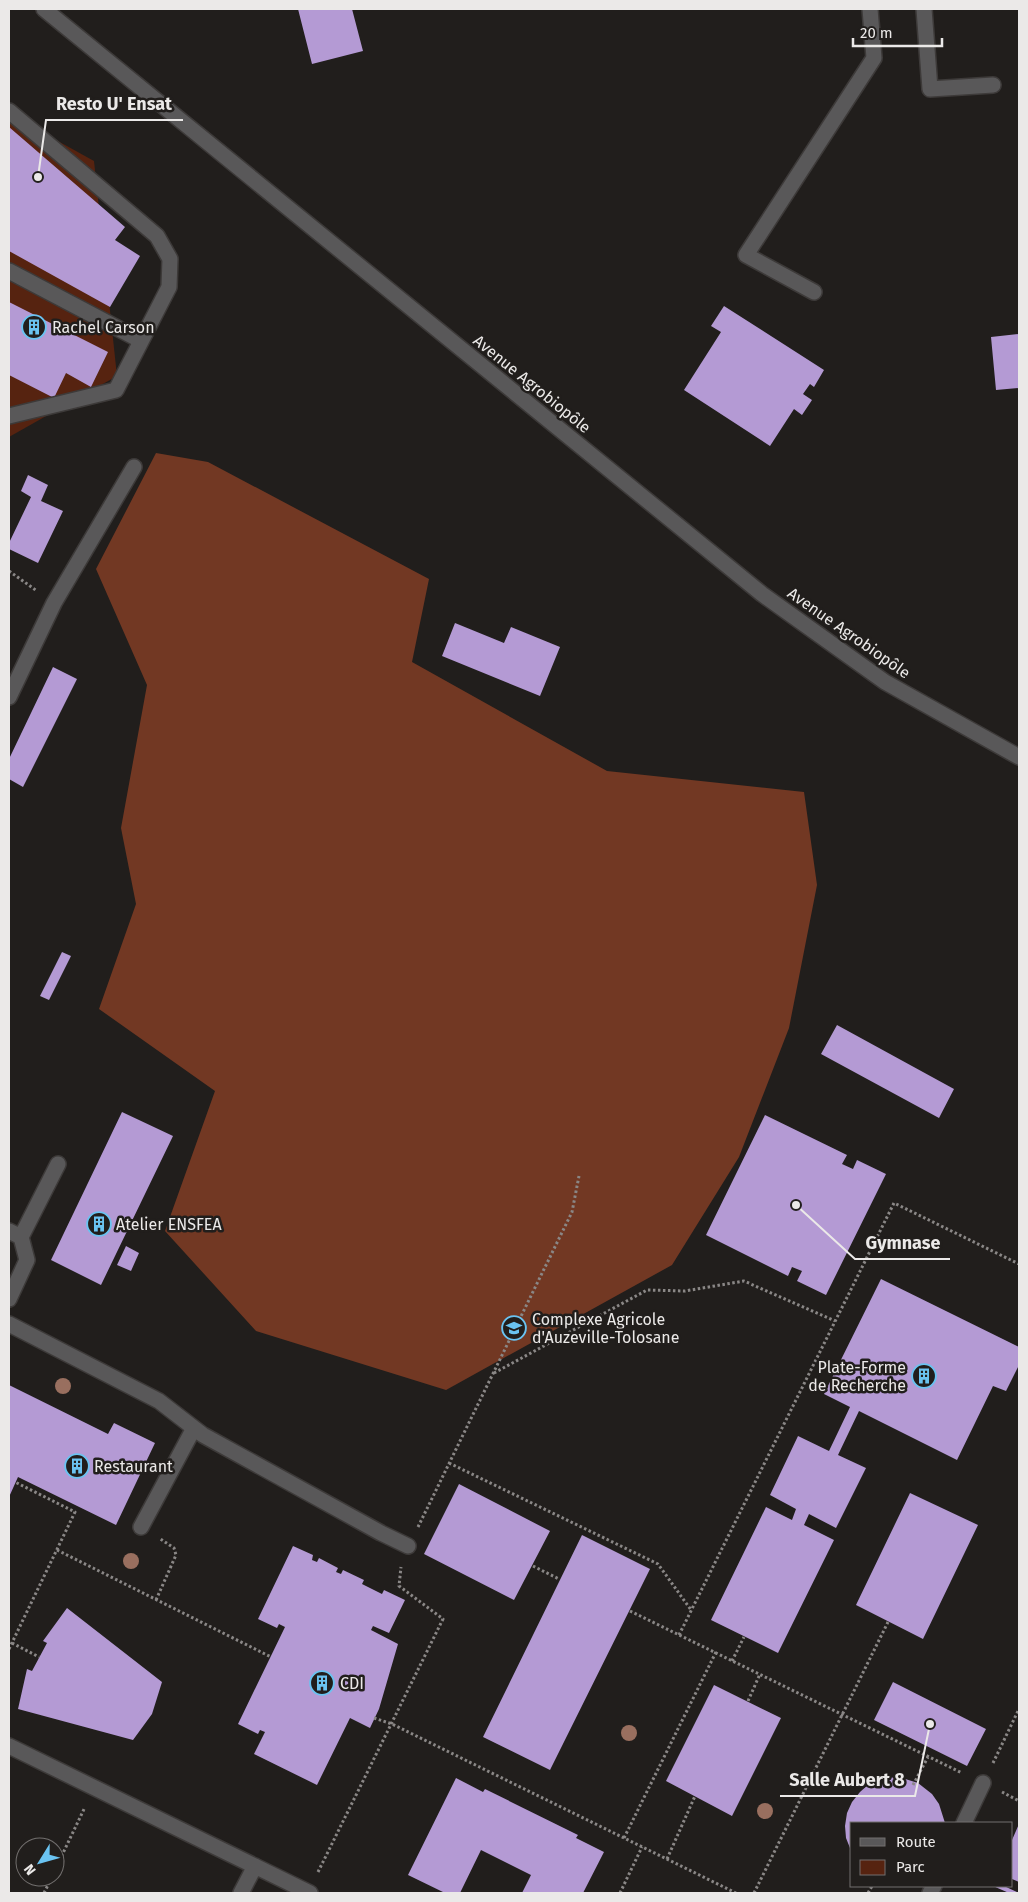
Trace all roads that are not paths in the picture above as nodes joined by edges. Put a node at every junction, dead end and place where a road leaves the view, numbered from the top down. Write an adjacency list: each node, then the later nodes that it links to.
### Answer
1 (44, 9): 12 (street, Avenue Agrobiopôle)
2 (870, 9): 7 (street)
3 (924, 9): 4 (street)
4 (993, 85)
5 (9, 111): 8 (street)
6 (9, 271): 8 (street)
7 (814, 292)
8 (140, 340): 9 (street)
9 (9, 416)
10 (134, 467): 11 (street)
11 (9, 697)
12 (1019, 757)
13 (58, 1164): 14 (street)
14 (15, 1234): 15 (street)
15 (9, 1299)
16 (9, 1324): 17 (street)
17 (194, 1428): 18 (street); 19 (street)
18 (141, 1527)
19 (408, 1546)
20 (9, 1746): 23 (street)
21 (983, 1784): 22 (street)
22 (964, 1822)
23 (255, 1866): 24 (street); 25 (street)
24 (241, 1893)
25 (309, 1893)

